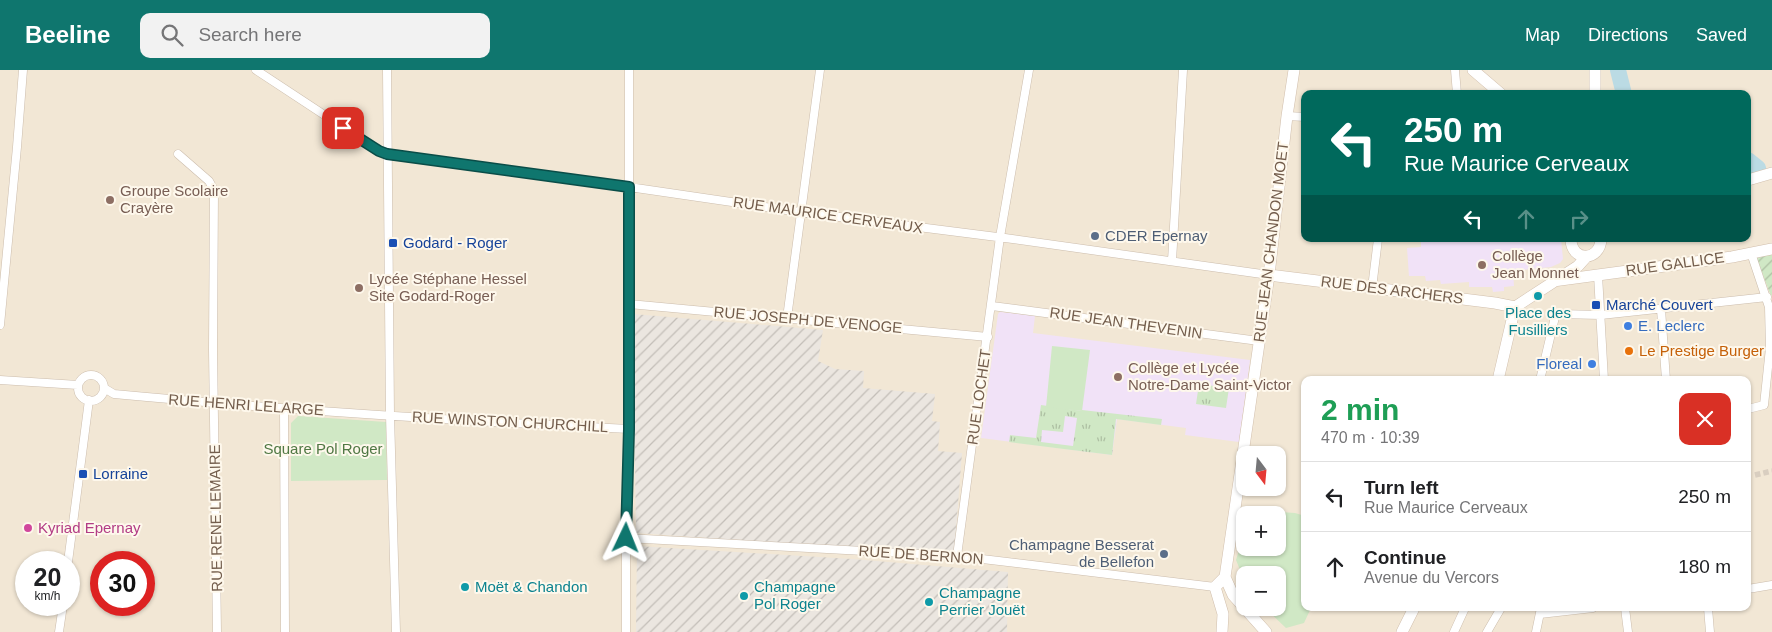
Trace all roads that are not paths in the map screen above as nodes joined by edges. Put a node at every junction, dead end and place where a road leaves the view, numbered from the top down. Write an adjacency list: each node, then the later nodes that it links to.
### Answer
1 (22, 70): 43 (street)
2 (256, 70): 18 (street)
3 (387, 70): 18 (street)
4 (629, 70): 21 (street)
5 (820, 70): 22 (street)
6 (1029, 70): 23 (street, RUE LOCHET)
7 (1183, 70): 31 (street)
8 (1294, 70): 15 (main road, RUE JEAN CHANDON MOET)
9 (1455, 70): 12 (street)
10 (1475, 70): 13 (main road)
11 (1595, 70): 14 (main road)
12 (1456, 90)
13 (1497, 90)
14 (1595, 90)
15 (1287, 116): 16 (street); 32 (main road, RUE JEAN CHANDON MOET)
16 (1301, 117)
17 (178, 154): 54 (street, RUE RENE LEMAIRE)
18 (387, 154): 21 (street, RUE MAURICE CERVEAUX); 57 (street)
19 (1772, 173): 20 (main road)
20 (1751, 179)
21 (629, 187): 22 (street, RUE MAURICE CERVEAUX); 37 (street)
22 (800, 212): 23 (street, RUE MAURICE CERVEAUX); 42 (street)
23 (1000, 238): 31 (street, RUE MAURICE CERVEAUX); 38 (street, RUE LOCHET)
24 (1378, 242): 35 (street)
25 (1571, 242): 28 (main road)
26 (1602, 242): 30 (main road)
27 (1772, 249): 29 (main road, RUE GALLICE)
28 (1574, 251): 30 (main road); 34 (main road)
29 (1751, 253): 33 (main road, RUE GALLICE); 36 (street)
30 (1588, 256): 33 (main road); 34 (main road)
31 (1172, 261): 32 (street, RUE MAURICE CERVEAUX)
32 (1269, 275): 35 (main road, RUE DES ARCHERS); 45 (main road, RUE JEAN CHANDON MOET)
33 (1598, 275): 34 (main road, RUE GALLICE); 41 (street)
34 (1553, 281): 39 (main road)
35 (1372, 288): 39 (main road, RUE DES ARCHERS)
36 (1766, 297): 40 (street); 56 (street)
37 (629, 304): 42 (street, RUE JOSEPH DE VENOGE); 58 (street)
38 (992, 306): 44 (street, RUE LOCHET); 45 (street, RUE JEAN THEVENIN)
39 (1515, 307): 46 (main road)
40 (1661, 309): 41 (street); 49 (street)
41 (1601, 315): 47 (street); 48 (street)
42 (787, 318): 44 (street, RUE JOSEPH DE VENOGE)
43 (0, 325)
44 (988, 337): 61 (street, RUE LOCHET)
45 (1259, 341): 62 (main road, RUE JEAN CHANDON MOET)
46 (1499, 376)
47 (1541, 376)
48 (1604, 376)
49 (1666, 376)
50 (0, 380): 51 (street)
51 (78, 385): 52 (street); 53 (street)
52 (104, 388): 53 (street); 54 (street, RUE HENRI LELARGE)
53 (89, 400): 60 (street)
54 (215, 403): 55 (street, RUE HENRI LELARGE); 78 (street, RUE RENE LEMAIRE)
55 (284, 408): 57 (street, RUE HENRI LELARGE); 79 (street)
56 (1751, 408)
57 (390, 415): 58 (street, RUE WINSTON CHURCHILL); 80 (street)
58 (629, 429): 59 (street)
59 (626, 538): 61 (street, RUE DE BERNON); 81 (street)
60 (69, 551)
61 (957, 556): 64 (street, RUE DE BERNON)
62 (1225, 576): 64 (main road); 66 (main road)
63 (1772, 585): 65 (street)
64 (1215, 587): 74 (main road)
65 (1751, 588)
66 (1236, 599)
67 (1236, 605): 74 (main road)
68 (1412, 611): 84 (main road)
69 (1464, 611): 85 (street)
70 (1499, 611): 86 (street)
71 (1540, 611): 87 (street)
72 (1625, 611): 88 (street)
73 (1708, 611): 89 (street)
74 (1223, 614): 82 (main road)
75 (61, 616): 77 (street)
76 (1251, 616): 83 (main road)
77 (59, 632)
78 (217, 632)
79 (285, 632)
80 (396, 632)
81 (626, 632)
82 (1222, 632)
83 (1266, 632)
84 (1402, 632)
85 (1454, 632)
86 (1487, 632)
87 (1536, 632)
88 (1628, 632)
89 (1710, 632)

